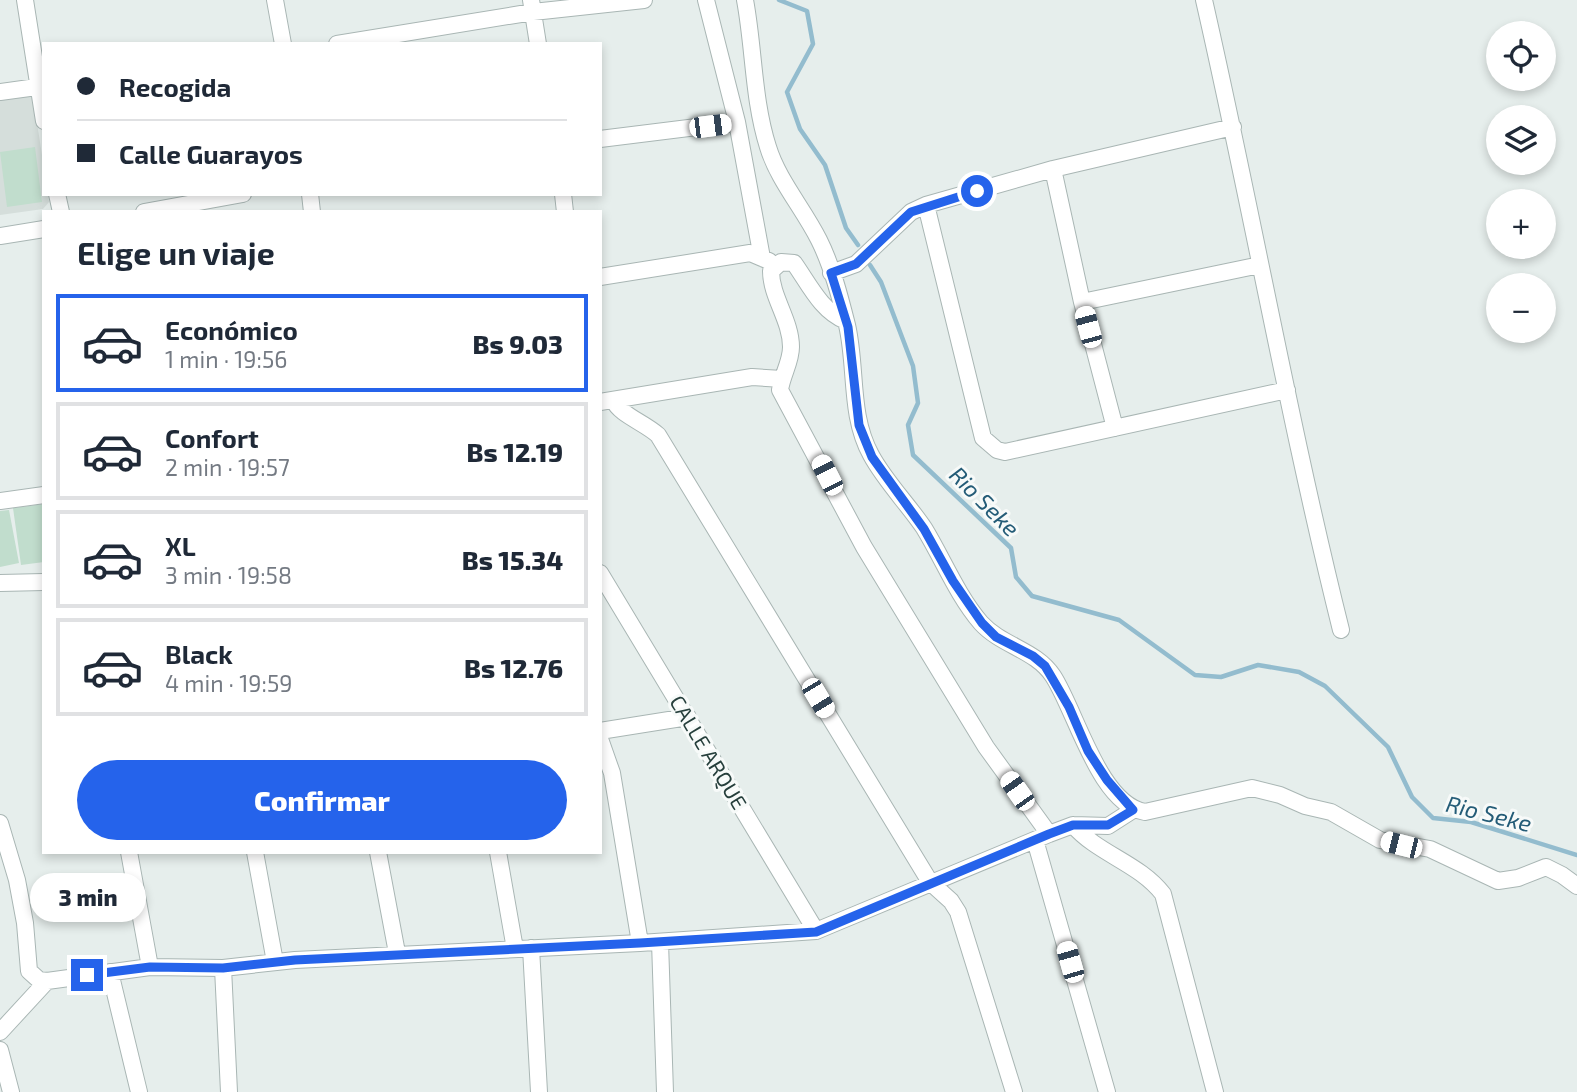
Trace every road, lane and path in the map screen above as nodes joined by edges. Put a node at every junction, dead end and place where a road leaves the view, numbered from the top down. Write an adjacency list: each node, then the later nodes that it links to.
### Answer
1 (25, 0): 11 (street)
2 (275, 0): 8 (street)
3 (643, 0): 7 (street)
4 (706, 0): 13 (street)
5 (745, 0): 24 (street)
6 (1204, 0): 14 (street)
7 (532, 6): 9 (street); 10 (street)
8 (283, 42)
9 (347, 42)
10 (538, 42)
11 (41, 86): 12 (street)
12 (0, 92)
13 (737, 122): 15 (street); 22 (street)
14 (1233, 127): 16 (street); 23 (street)
15 (602, 139)
16 (1053, 169): 18 (street); 26 (street)
17 (232, 196): 19 (street)
18 (926, 205): 24 (street); 31 (street)
19 (156, 210)
20 (42, 229): 21 (street)
21 (0, 236)
22 (770, 261): 25 (street); 27 (street); 28 (street)
23 (1260, 265): 26 (street); 29 (street)
24 (831, 273): 27 (street)
25 (602, 277)
26 (1082, 302): 31 (street)
27 (846, 321): 41 (street)
28 (782, 379): 30 (street); 44 (street)
29 (1287, 390): 31 (street); 37 (street)
30 (607, 401): 49 (street)
31 (1115, 428)
32 (42, 495): 33 (street)
33 (0, 500)
34 (602, 576): 38 (street, CALLE ARQUE)
35 (42, 582): 36 (street)
36 (0, 583)
37 (1341, 630)
38 (688, 717): 39 (street); 51 (street, CALLE ARQUE)
39 (602, 731)
40 (602, 745): 53 (street)
41 (1133, 810): 43 (street); 50 (street)
42 (0, 823): 60 (street)
43 (1073, 825): 44 (street); 70 (street)
44 (1042, 837): 49 (street); 69 (street)
45 (129, 854): 57 (street)
46 (255, 854): 56 (street)
47 (378, 854): 55 (street)
48 (499, 854): 54 (street)
49 (930, 882): 51 (street); 68 (street)
50 (1577, 886)
51 (816, 932): 52 (street)
52 (660, 942): 53 (street); 67 (street)
53 (640, 943): 54 (street)
54 (523, 948): 55 (street); 66 (street)
55 (397, 953): 56 (street)
56 (275, 962): 58 (street)
57 (150, 967): 58 (street); 59 (street)
58 (223, 968): 65 (street)
59 (110, 972): 60 (street); 64 (street)
60 (47, 981): 61 (street)
61 (0, 1032)
62 (0, 1050): 63 (street)
63 (11, 1092)
64 (139, 1092)
65 (229, 1092)
66 (539, 1092)
67 (665, 1092)
68 (1014, 1092)
69 (1107, 1092)
70 (1216, 1092)

